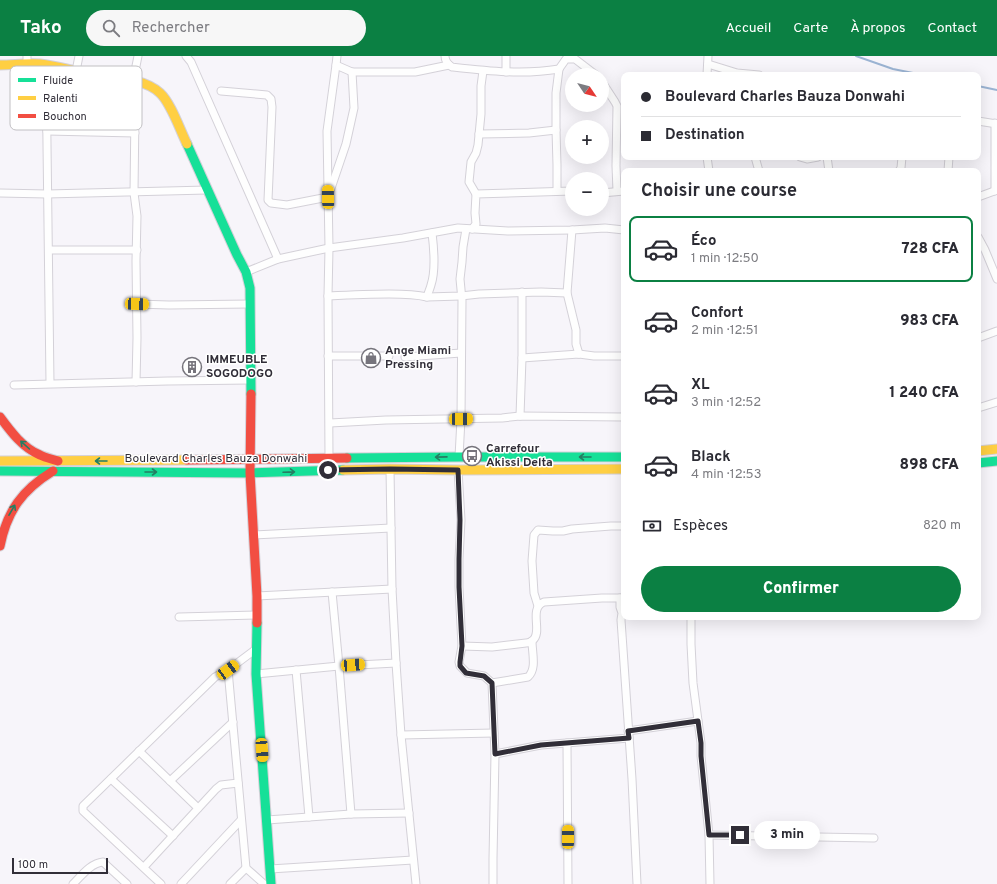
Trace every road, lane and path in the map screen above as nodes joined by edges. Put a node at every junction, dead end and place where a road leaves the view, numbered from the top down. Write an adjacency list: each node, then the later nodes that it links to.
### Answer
1 (79, 56): 15 (street)
2 (138, 56): 16 (street)
3 (186, 56): 54 (street)
4 (337, 56): 12 (street)
5 (445, 56): 13 (street)
6 (506, 56): 21 (street)
7 (708, 56): 9 (street)
8 (27, 60): 10 (main road); 11 (main road)
9 (708, 64): 22 (street); 23 (street)
10 (0, 65)
11 (46, 65): 14 (main road)
12 (336, 65): 20 (street); 45 (street)
13 (449, 65): 19 (street); 20 (street)
14 (51, 66)
15 (77, 66)
16 (136, 66)
17 (587, 68): 18 (street)
18 (559, 69): 21 (street); 30 (street)
19 (483, 70): 21 (street); 33 (street)
20 (352, 72): 45 (street)
21 (506, 72)
22 (707, 72)
23 (734, 72)
24 (142, 84): 34 (main road)
25 (221, 91): 45 (street)
26 (609, 93): 37 (street)
27 (981, 121): 28 (street)
28 (996, 123): 38 (street)
29 (135, 130): 32 (street)
30 (556, 130): 33 (street); 35 (street)
31 (47, 131): 32 (street); 42 (street)
32 (135, 134): 41 (street)
33 (479, 134): 43 (street)
34 (208, 190): 41 (street); 55 (main road)
35 (556, 191): 36 (street); 43 (street)
36 (565, 191)
37 (621, 191): 39 (street)
38 (996, 191): 44 (street)
39 (609, 192)
40 (0, 193): 42 (street)
41 (134, 193): 42 (street); 53 (street)
42 (47, 194): 52 (street)
43 (476, 194): 46 (street)
44 (981, 196)
45 (328, 197): 51 (street)
46 (469, 229): 47 (street); 49 (street); 60 (street)
47 (572, 230): 48 (street); 58 (street)
48 (621, 230)
49 (432, 233): 51 (street); 61 (street)
50 (981, 243): 56 (street)
51 (329, 248): 54 (street); 59 (street)
52 (49, 250): 53 (street); 75 (street)
53 (137, 250): 62 (street)
54 (278, 259): 55 (street)
55 (246, 272): 63 (main road)
56 (997, 280)
57 (522, 292): 58 (street); 60 (street); 72 (street)
58 (567, 293): 67 (street)
59 (328, 296): 61 (street); 68 (street)
60 (461, 296): 61 (street); 66 (street)
61 (427, 297)
62 (137, 304): 63 (street); 74 (street)
63 (250, 304): 73 (main road)
64 (997, 331): 65 (street)
65 (981, 337)
66 (461, 353): 70 (street); 82 (street)
67 (579, 354): 71 (street); 72 (street)
68 (328, 356): 69 (street); 83 (street)
69 (389, 356)
70 (405, 356)
71 (621, 356)
72 (522, 358): 79 (street)
73 (251, 380): 74 (street); 91 (main road)
74 (136, 382): 75 (street)
75 (50, 384): 76 (street)
76 (14, 385)
77 (997, 402): 78 (street)
78 (981, 407)
79 (520, 416): 80 (street); 82 (street)
80 (621, 417)
81 (0, 418): 90 (main road, one-way to 81)
82 (461, 419): 83 (street); 86 (street)
83 (330, 423): 88 (street)
84 (997, 449): 85 (main road)
85 (981, 451)
86 (459, 457): 87 (main road, Boulevard Charles Bauza Donwahi, one-way to 86); 88 (main road, Boulevard Charles Bauza Donwahi, one-way to 88)
87 (621, 458)
88 (329, 459): 91 (main road, Boulevard Charles Bauza Donwahi)
89 (1, 460): 90 (main road, Boulevard Charles Bauza Donwahi); 99 (main road)
90 (58, 460): 91 (main road, Boulevard Charles Bauza Donwahi, one-way to 90)
91 (251, 460): 98 (main road)
92 (997, 461): 93 (main road)
93 (981, 463)
94 (390, 469): 96 (main road, Boulevard Charles Bauza Donwahi); 98 (main road, Boulevard Charles Bauza Donwahi, one-way to 94); 101 (street)
95 (621, 469): 96 (main road, Boulevard Charles Bauza Donwahi)
96 (458, 470): 114 (street)
97 (53, 471): 98 (main road, Boulevard Charles Bauza Donwahi, one-way to 98); 99 (main road, Boulevard Charles Bauza Donwahi); 103 (main road, one-way to 97)
98 (250, 473): 102 (main road)
99 (1, 474)
100 (621, 526): 108 (street)
101 (391, 528): 102 (street); 104 (street)
102 (254, 535): 106 (main road)
103 (0, 546)
104 (392, 589): 105 (street); 116 (street)
105 (332, 592): 106 (street); 117 (street)
106 (256, 596): 109 (main road)
107 (621, 598): 108 (street)
108 (538, 606): 113 (street)
109 (256, 615): 110 (street); 115 (main road)
110 (179, 616)
111 (621, 620): 125 (street)
112 (691, 620): 122 (street)
113 (532, 641): 114 (street); 121 (street)
114 (462, 646): 121 (street)
115 (256, 649): 118 (street); 120 (main road)
116 (396, 662): 117 (street); 126 (street)
117 (339, 666): 119 (street); 135 (street)
118 (228, 670): 123 (street); 128 (street)
119 (296, 670): 120 (street); 136 (street)
120 (256, 674): 138 (main road)
121 (492, 683): 124 (street)
122 (698, 721): 125 (street); 139 (street)
123 (233, 722): 131 (street); 132 (street)
124 (494, 733): 126 (street); 129 (street)
125 (628, 734): 127 (street); 154 (street)
126 (402, 735): 134 (street)
127 (567, 743): 129 (street); 153 (street)
128 (139, 751): 130 (street); 131 (street)
129 (495, 754): 152 (street)
130 (111, 779): 140 (street); 143 (street)
131 (170, 781): 133 (street)
132 (238, 783): 133 (street); 137 (street)
133 (198, 808): 140 (street)
134 (409, 813): 135 (street); 142 (street)
135 (351, 814): 136 (street)
136 (309, 817): 138 (street)
137 (241, 820): 144 (street); 149 (street)
138 (267, 820): 145 (main road)
139 (709, 835): 141 (street); 155 (street)
140 (173, 836): 143 (street)
141 (874, 838)
142 (413, 860): 145 (street); 151 (street)
143 (144, 867): 148 (street)
144 (246, 868): 145 (street); 150 (street)
145 (267, 879)
146 (73, 884): 147 (street)
147 (127, 884)
148 (161, 884)
149 (181, 884)
150 (230, 884)
151 (416, 884)
152 (494, 884)
153 (568, 884)
154 (637, 884)
155 (710, 884)

